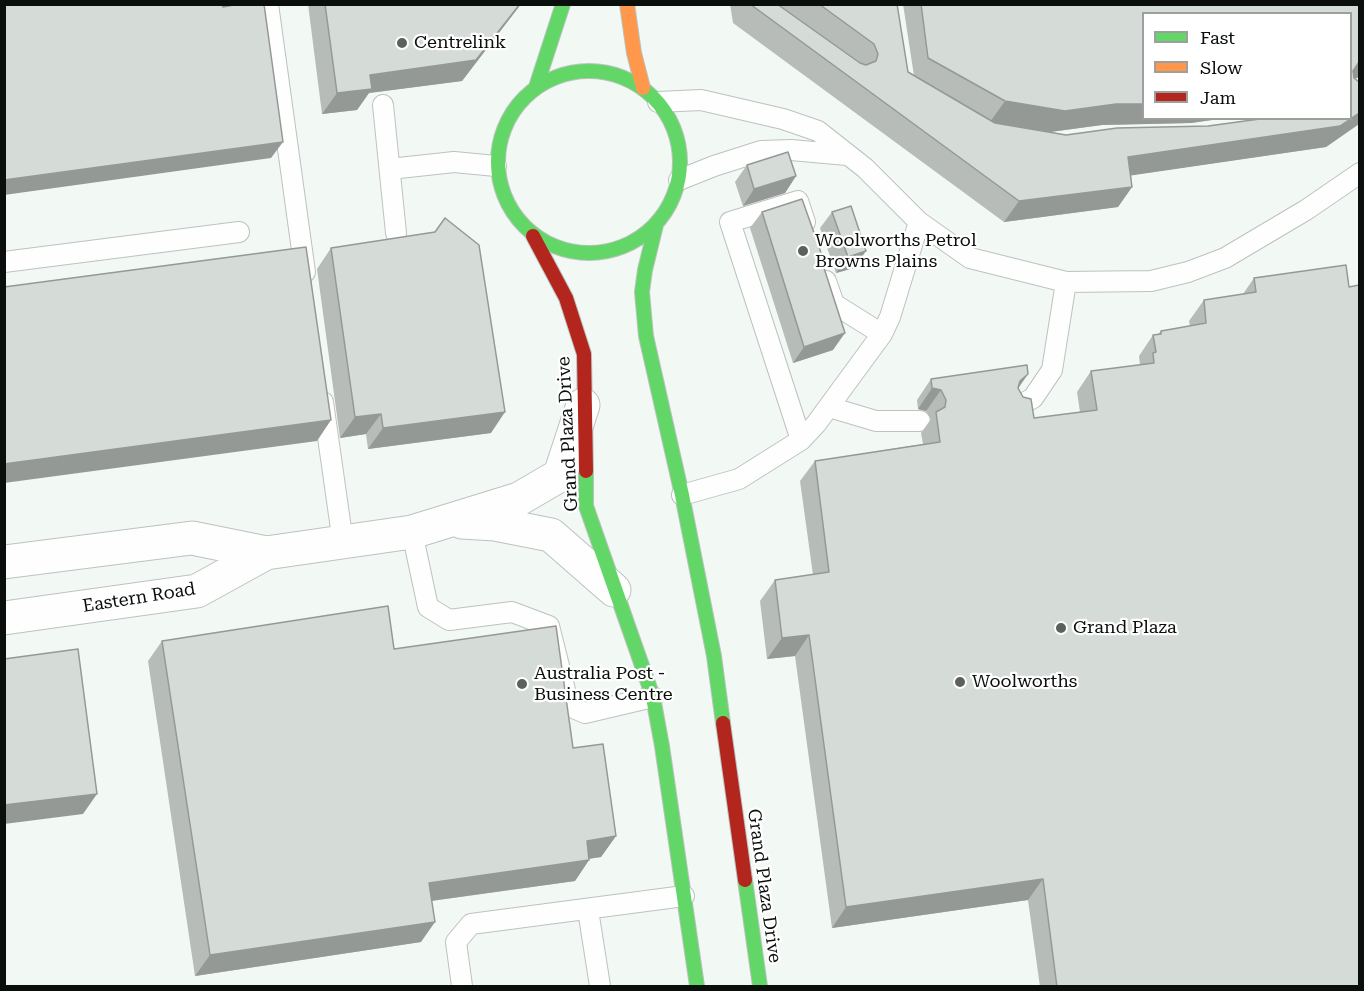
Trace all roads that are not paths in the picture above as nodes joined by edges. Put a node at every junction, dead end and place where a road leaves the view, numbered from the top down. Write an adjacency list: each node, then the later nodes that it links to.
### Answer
1 (268, 4): 22 (lane)
2 (563, 4): 4 (street)
3 (627, 4): 5 (street)
4 (537, 87): 5 (street); 9 (street)
5 (643, 88): 6 (street)
6 (658, 102): 8 (lane); 12 (street)
7 (383, 105): 10 (lane)
8 (847, 155): 12 (lane); 13 (lane)
9 (496, 166): 10 (lane); 17 (street)
10 (390, 170): 16 (lane)
11 (1359, 173): 21 (lane)
12 (679, 180): 14 (street)
13 (919, 222): 21 (lane); 23 (lane)
14 (656, 225): 17 (street); 30 (street, Grand Plaza Drive)
15 (239, 232): 19 (lane)
16 (396, 233)
17 (533, 236): 25 (street, Grand Plaza Drive)
18 (812, 242): 29 (lane)
19 (4, 262)
20 (820, 263): 23 (lane)
21 (1066, 282): 27 (lane)
22 (307, 286)
23 (882, 334): 26 (lane)
24 (320, 379): 33 (lane)
25 (585, 397): 31 (street, Eastern Road); 36 (street, Grand Plaza Drive)
26 (829, 407): 28 (lane); 29 (lane)
27 (1015, 408)
28 (920, 421)
29 (801, 440): 30 (lane)
30 (682, 495): 44 (street, Grand Plaza Drive)
31 (448, 521): 32 (street, Eastern Road); 36 (street, Eastern Road)
32 (412, 532): 33 (street, Eastern Road); 38 (lane)
33 (343, 543): 34 (street, Eastern Road)
34 (266, 553): 35 (street, Eastern Road); 37 (street, Eastern Road)
35 (4, 562)
36 (614, 590): 38 (street, Grand Plaza Drive)
37 (4, 618)
38 (653, 697): 39 (street, Grand Plaza Drive)
39 (684, 896): 40 (lane); 43 (street, Grand Plaza Drive)
40 (588, 910): 41 (lane); 42 (lane)
41 (462, 987)
42 (600, 987)
43 (697, 987)
44 (760, 987)

